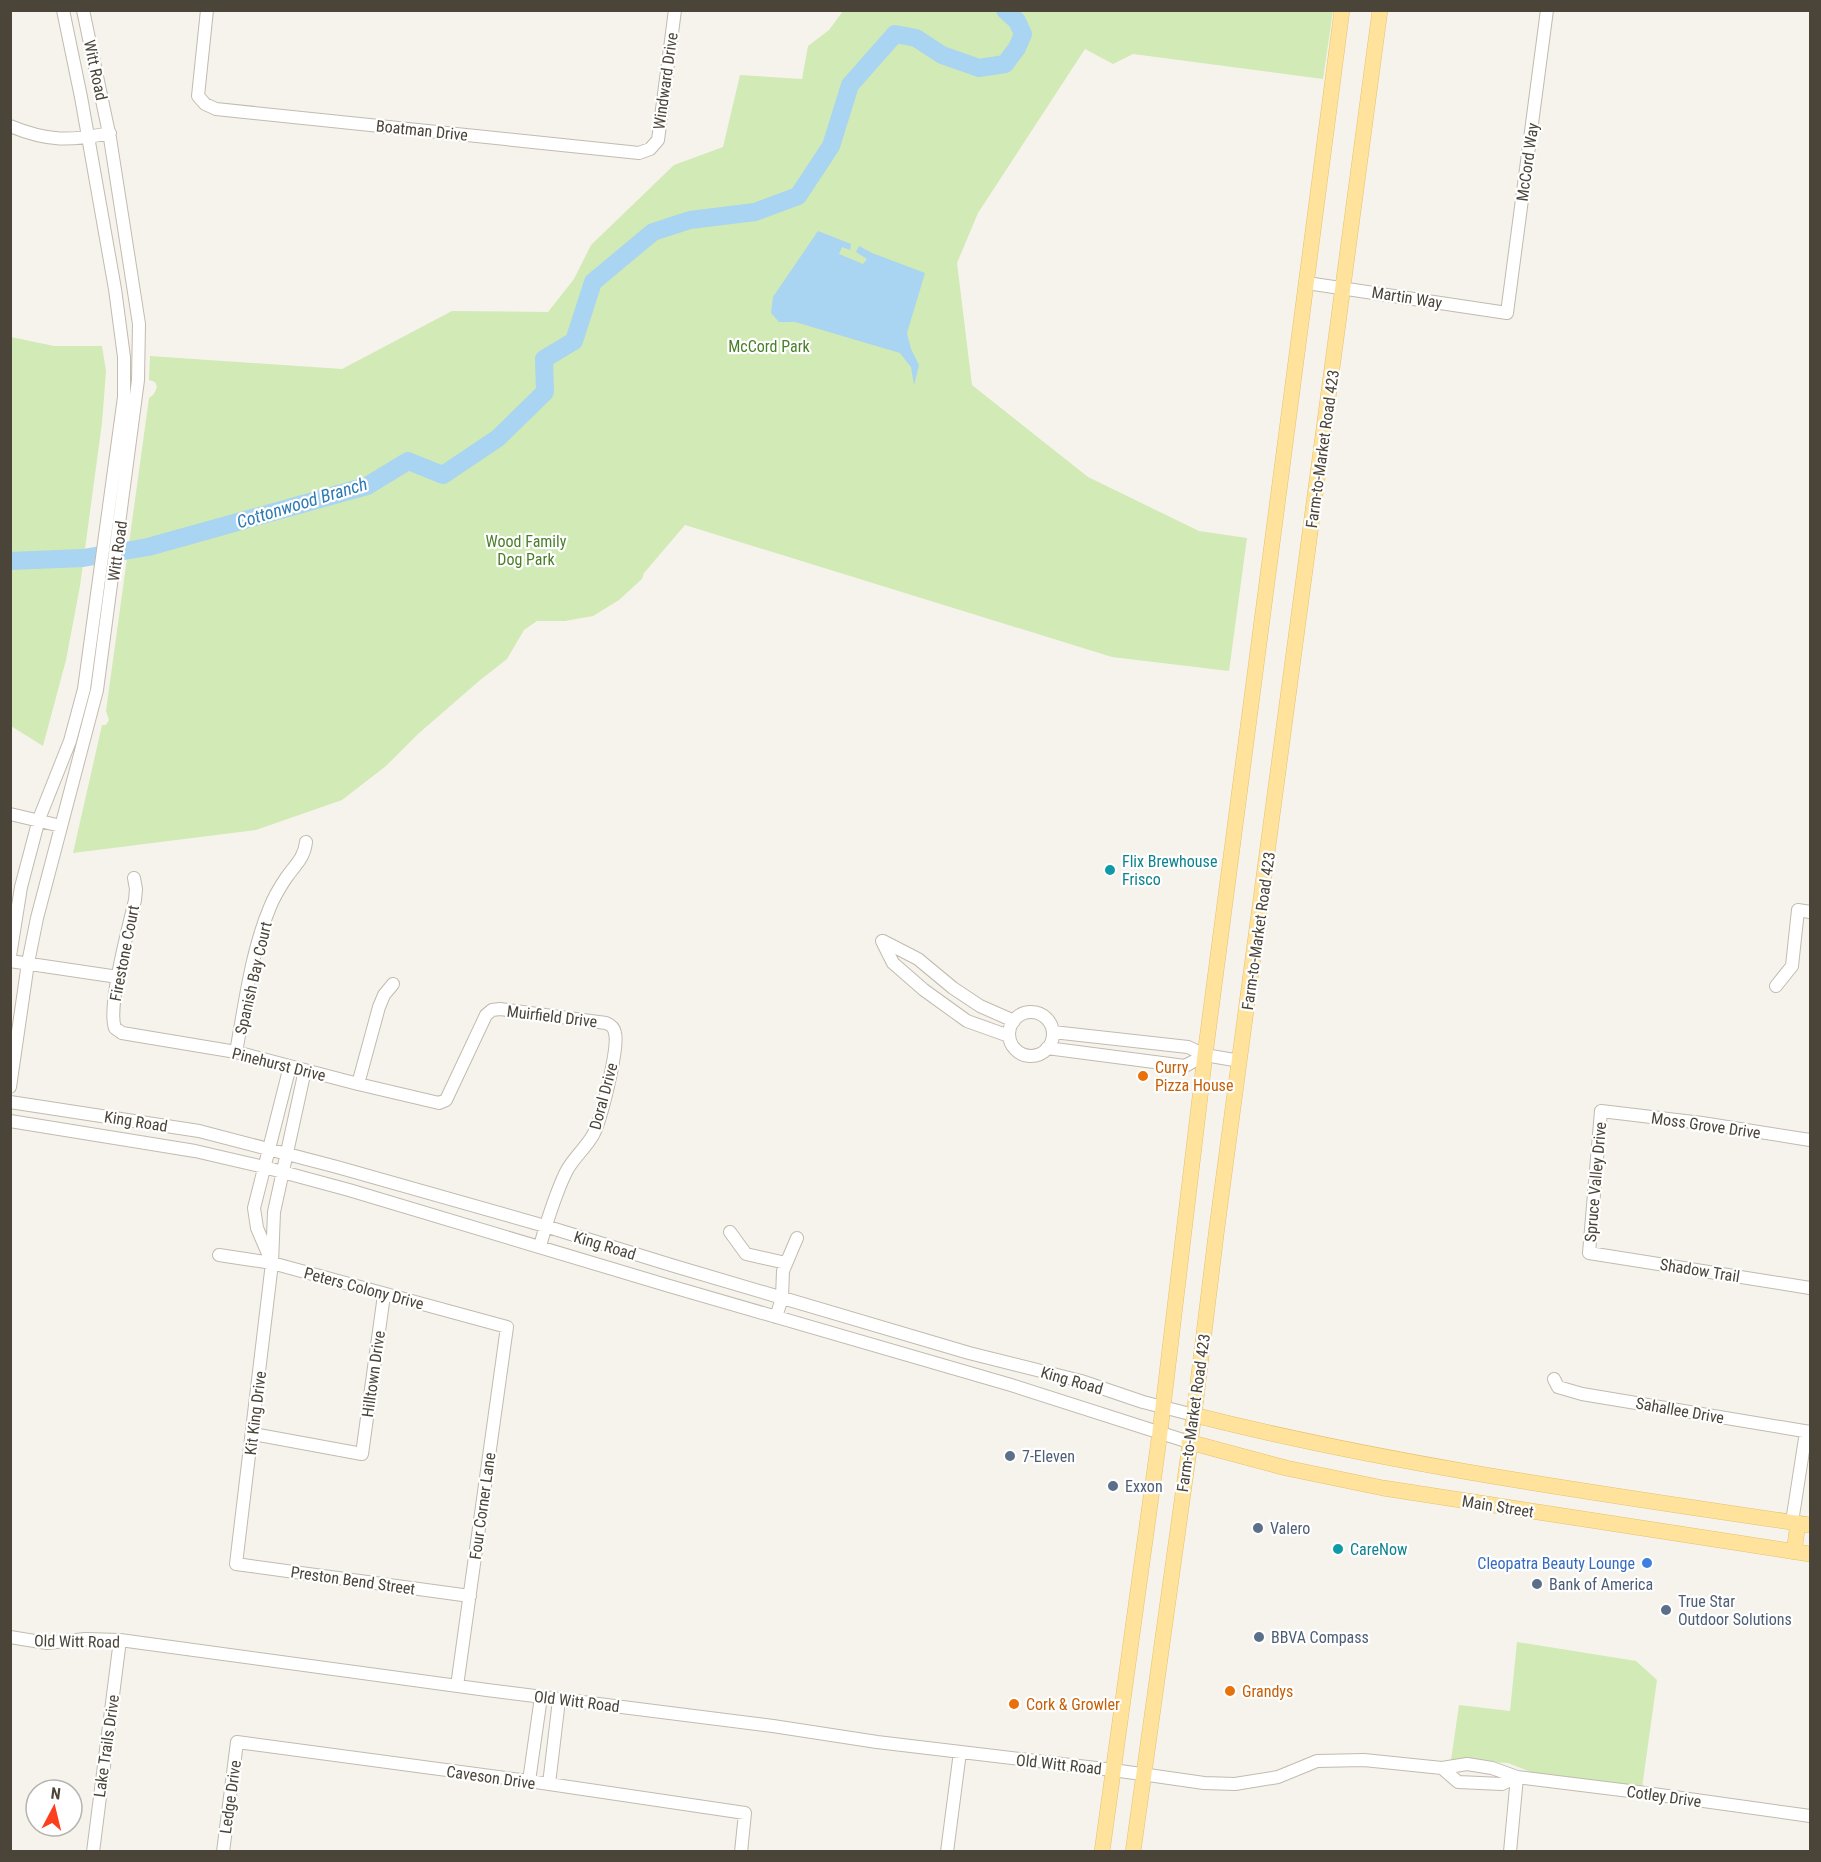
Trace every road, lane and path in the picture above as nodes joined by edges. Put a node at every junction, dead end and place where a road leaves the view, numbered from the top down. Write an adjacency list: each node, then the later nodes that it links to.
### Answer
1 (63, 10): 10 (street, Witt Road)
2 (83, 10): 9 (street, Witt Road)
3 (207, 10): 11 (street, Boatman Drive)
4 (675, 10): 11 (street, Windward Drive)
5 (1342, 10): 12 (main road, Farm-to-Market Road 423)
6 (1380, 10): 13 (main road, Farm-to-Market Road 423)
7 (1547, 10): 14 (street, McCord Way)
8 (10, 126): 10 (street)
9 (110, 133): 10 (street); 15 (street, Witt Road)
10 (88, 137): 15 (street, Witt Road)
11 (650, 149)
12 (1307, 283): 13 (street, Martin Way); 35 (main road, Farm-to-Market Road 423)
13 (1343, 288): 14 (street, Martin Way); 36 (main road, Farm-to-Market Road 423)
14 (1506, 313)
15 (121, 477): 17 (street, Witt Road); 18 (street, Witt Road)
16 (10, 814): 17 (street)
17 (39, 819): 18 (street); 22 (street, Witt Road)
18 (61, 826): 24 (street, Witt Road)
19 (306, 842): 34 (street, Spanish Bay Court)
20 (134, 878): 25 (street, Firestone Court)
21 (1804, 911): 27 (street)
22 (10, 956)
23 (10, 961): 24 (street)
24 (28, 963): 25 (street); 40 (street, Witt Road)
25 (118, 977): 30 (street, Firestone Court)
26 (393, 984): 39 (street)
27 (1776, 986)
28 (1014, 1021): 31 (street); 32 (street); 32 (street)
29 (612, 1026): 42 (street, Muirfield Drive); 50 (street, Doral Drive)
30 (115, 1028): 34 (street, Pinehurst Drive)
31 (1053, 1032): 33 (street); 35 (street)
32 (1009, 1036): 33 (street)
33 (1047, 1048): 35 (street)
34 (236, 1052): 37 (street, Pinehurst Drive)
35 (1205, 1055): 36 (street); 66 (main road, Farm-to-Market Road 423)
36 (1240, 1061): 67 (main road, Farm-to-Market Road 423)
37 (290, 1066): 38 (street, Pinehurst Drive); 46 (street, Kit King Drive)
38 (305, 1070): 39 (street, Pinehurst Drive); 47 (street, Kit King Drive)
39 (358, 1084): 42 (street, Pinehurst Drive)
40 (10, 1087)
41 (10, 1102): 46 (street, King Road)
42 (442, 1103)
43 (1601, 1111): 45 (street, Moss Grove Drive); 54 (street, Spruce Valley Drive)
44 (10, 1121): 48 (street, King Road)
45 (1810, 1140)
46 (269, 1149): 47 (street, King Road); 48 (street, Kit King Drive)
47 (287, 1154): 49 (street, Kit King Drive); 50 (street, King Road)
48 (264, 1167): 49 (street, King Road); 56 (street, Kit King Drive)
49 (282, 1173): 53 (street, King Road); 56 (street, Kit King Drive)
50 (545, 1226): 53 (street, Doral Drive); 60 (street, King Road)
51 (730, 1232): 57 (street)
52 (797, 1238): 57 (street)
53 (540, 1246): 61 (street, King Road)
54 (1589, 1253): 58 (street, Shadow Trail)
55 (219, 1256): 56 (street, Peters Colony Drive)
56 (272, 1263): 59 (street, Peters Colony Drive); 70 (street, Kit King Drive)
57 (786, 1263): 60 (street)
58 (1810, 1288)
59 (384, 1294): 62 (street, Peters Colony Drive); 70 (street, Hilltown Drive)
60 (782, 1298): 61 (street); 63 (street, King Road)
61 (776, 1317): 65 (street, King Road)
62 (507, 1327): 76 (street, Four Corner Lane)
63 (1016, 1364): 65 (street); 66 (street, King Road)
64 (1554, 1379): 69 (street, Sahallee Drive)
65 (1011, 1385): 68 (street, King Road)
66 (1163, 1407): 67 (street, King Road); 68 (main road, Farm-to-Market Road 423)
67 (1194, 1415): 71 (main road, Farm-to-Market Road 423); 72 (main road, Main Street)
68 (1160, 1432): 71 (street, King Road); 85 (main road, Farm-to-Market Road 423)
69 (1808, 1432): 72 (street)
70 (253, 1434): 75 (street, Kit King Drive)
71 (1189, 1442): 73 (main road, Main Street); 86 (main road, Farm-to-Market Road 423)
72 (1800, 1523): 73 (main road)
73 (1794, 1552): 74 (main road, Main Street)
74 (1810, 1554)
75 (236, 1564): 76 (street, Preston Bend Street)
76 (470, 1596): 79 (street, Four Corner Lane)
77 (10, 1637): 78 (street, Old Witt Road)
78 (120, 1640): 79 (street, Old Witt Road); 91 (street, Lake Trails Drive)
79 (458, 1686): 80 (street, Old Witt Road)
80 (541, 1697): 81 (street, Old Witt Road); 88 (street)
81 (559, 1700): 83 (street, Old Witt Road); 89 (street)
82 (237, 1742): 88 (street, Caveson Drive); 92 (street, Ledge Drive)
83 (960, 1752): 85 (street, Old Witt Road); 94 (street)
84 (1442, 1768): 86 (street, Old Witt Road); 87 (street, Cotley Drive); 87 (street, Cotley Drive)
85 (1113, 1770): 86 (street, Old Witt Road); 95 (main road, Farm-to-Market Road 423)
86 (1143, 1774): 96 (main road, Farm-to-Market Road 423)
87 (1517, 1777): 90 (street, Cotley Drive); 97 (street)
88 (529, 1781): 89 (street, Caveson Drive)
89 (549, 1785): 93 (street, Caveson Drive)
90 (1810, 1816)
91 (93, 1851)
92 (223, 1851)
93 (741, 1851)
94 (947, 1851)
95 (1102, 1851)
96 (1133, 1851)
97 (1510, 1851)

